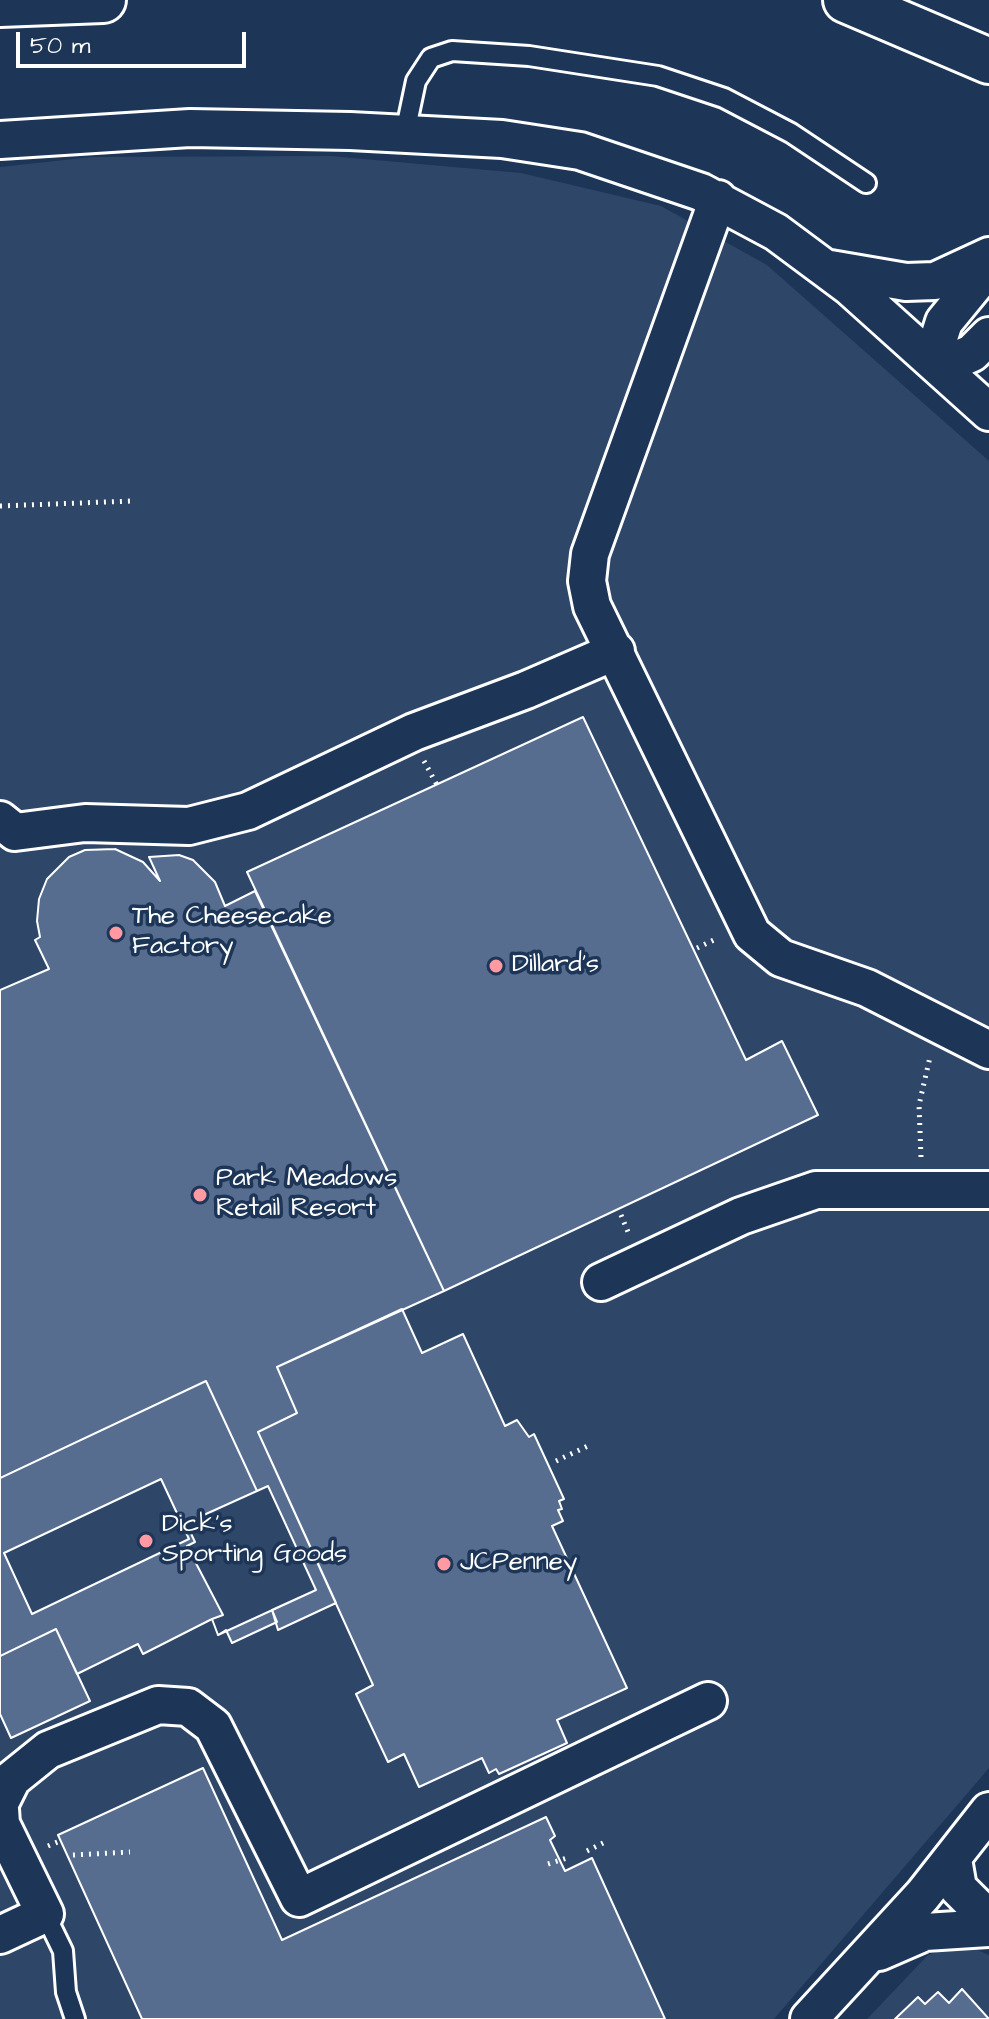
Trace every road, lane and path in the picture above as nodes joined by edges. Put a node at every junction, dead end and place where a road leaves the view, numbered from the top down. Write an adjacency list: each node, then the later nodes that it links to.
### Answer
1 (103, 0): 3 (street)
2 (846, 0): 4 (street)
3 (0, 4)
4 (989, 61)
5 (405, 133): 6 (street); 7 (lane); 8 (street)
6 (0, 140)
7 (866, 183)
8 (718, 199): 11 (street); 17 (street)
9 (989, 256): 11 (street)
10 (989, 267): 13 (street)
11 (828, 269): 13 (street)
12 (989, 336): 13 (street)
13 (937, 362): 14 (street)
14 (989, 412)
15 (132, 501): 16 (path)
16 (0, 506)
17 (616, 651): 18 (street); 19 (street)
18 (5, 831)
19 (941, 1026): 20 (street); 21 (path)
20 (989, 1050)
21 (921, 1159)
22 (989, 1190): 23 (street)
23 (601, 1282)
24 (590, 1445): 25 (path)
25 (556, 1461)
26 (708, 1701): 28 (street)
27 (989, 1811): 34 (street)
28 (1, 1819): 37 (street)
29 (607, 1841): 30 (path)
30 (587, 1851)
31 (130, 1852): 32 (path)
32 (73, 1855)
33 (570, 1857): 36 (path)
34 (953, 1859): 35 (street); 38 (street); 41 (street)
35 (989, 1862)
36 (548, 1864)
37 (45, 1914): 40 (street); 42 (lane)
38 (989, 1919)
39 (989, 1928): 41 (street)
40 (0, 1935)
41 (870, 1956): 43 (street)
42 (75, 2019)
43 (809, 2019)

